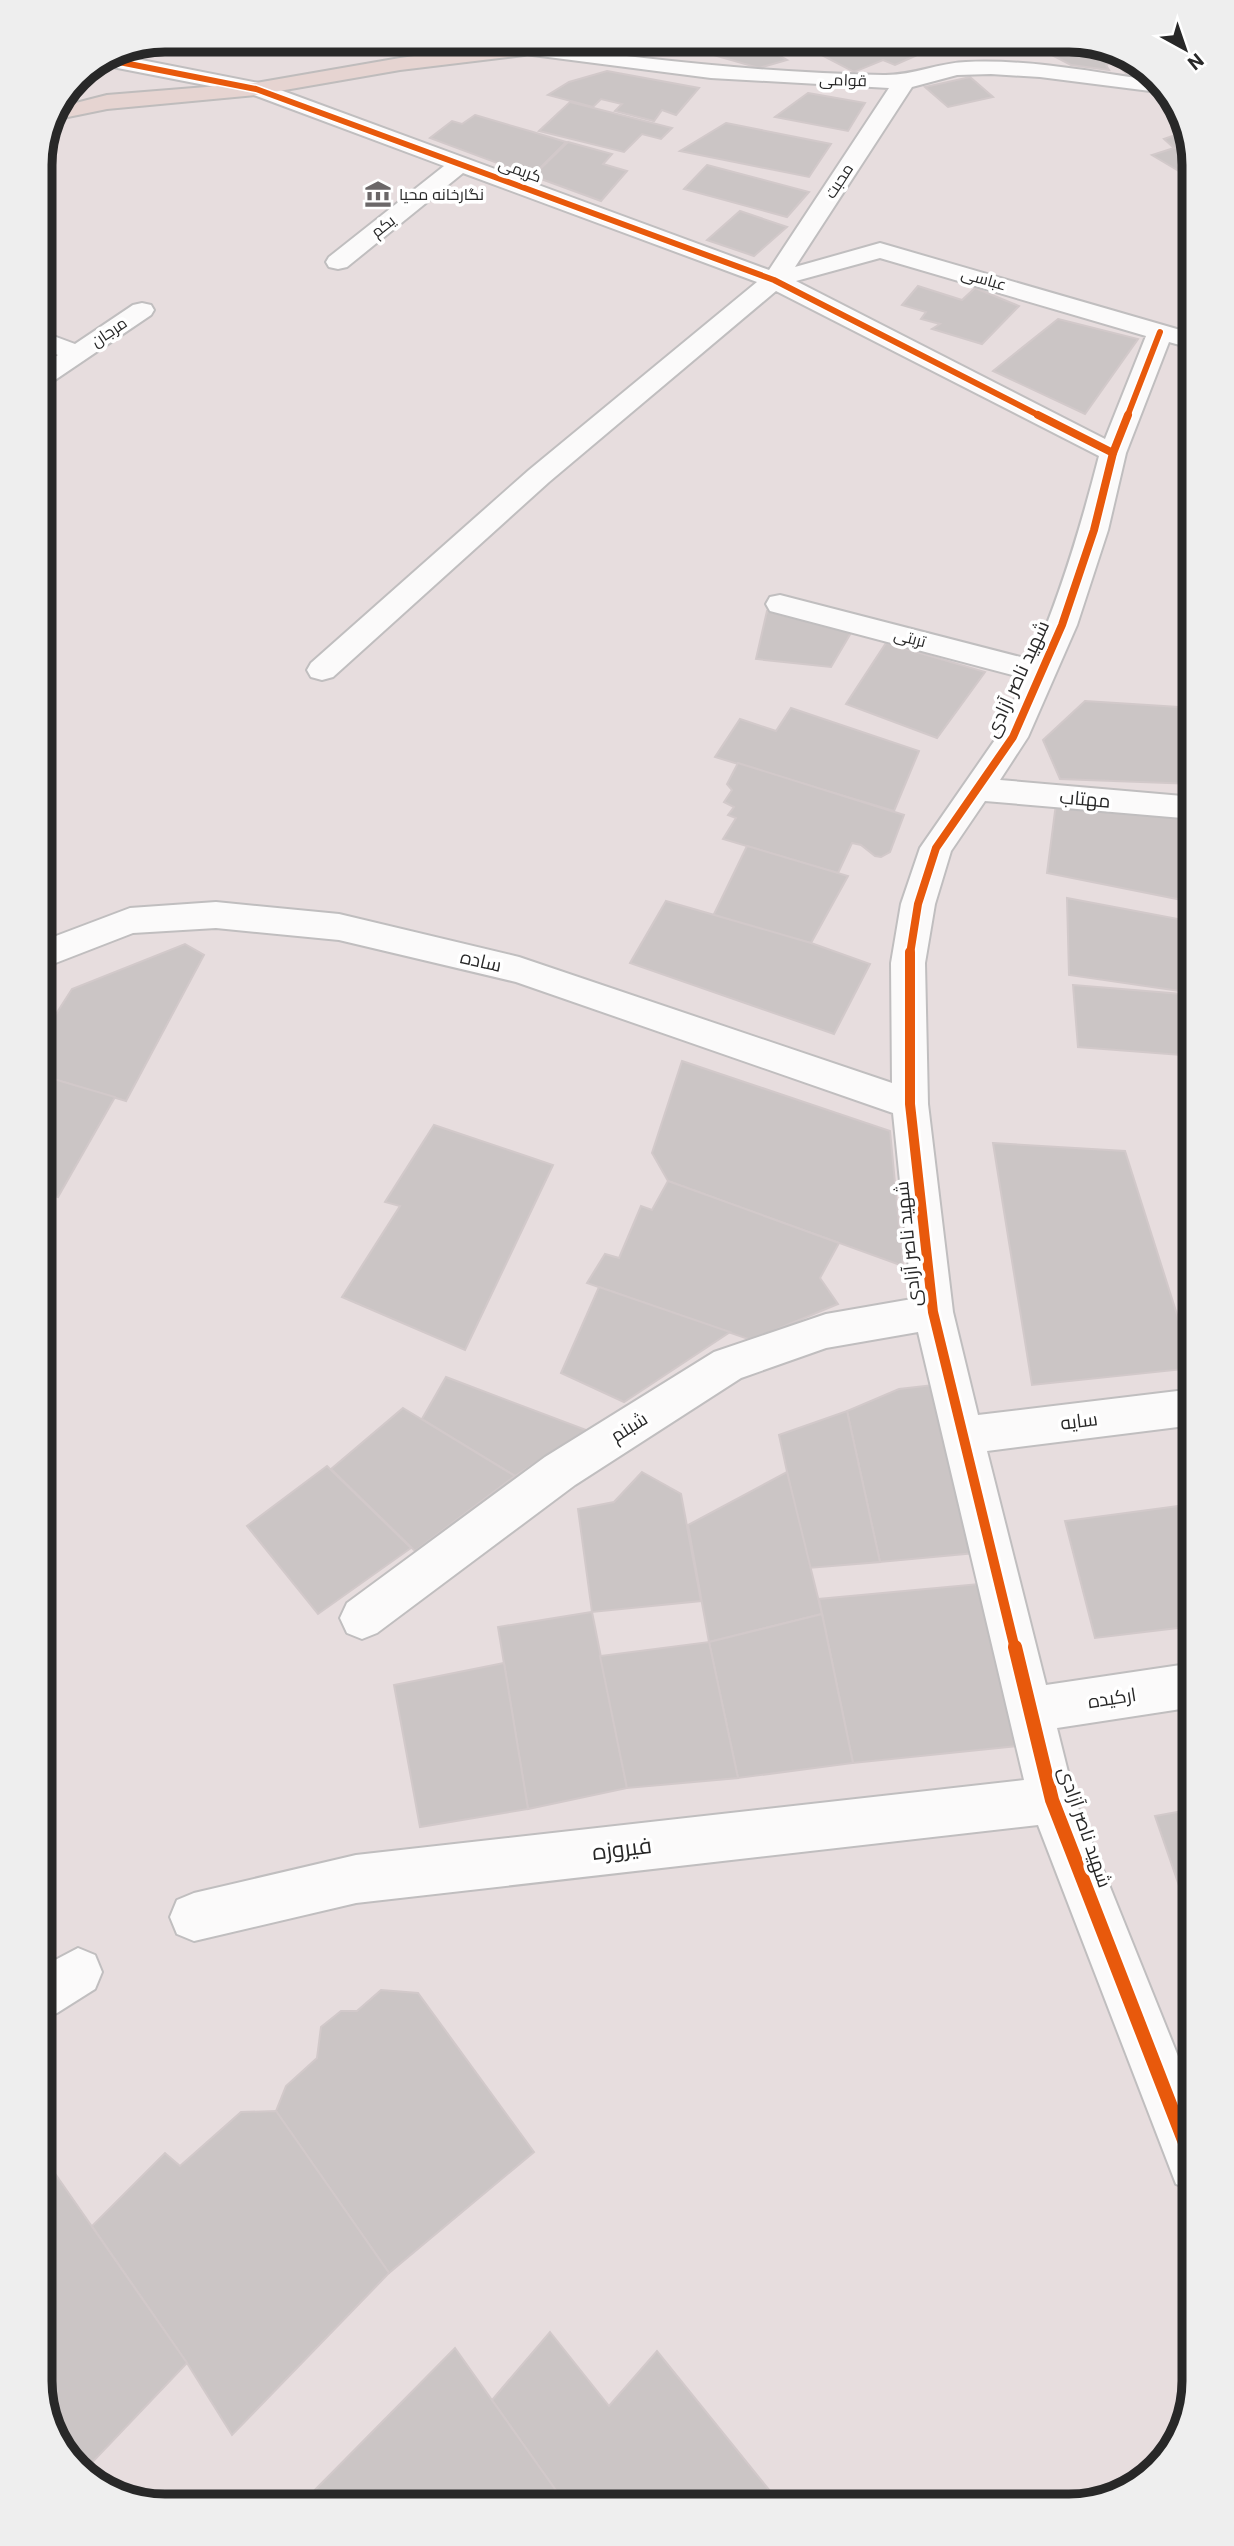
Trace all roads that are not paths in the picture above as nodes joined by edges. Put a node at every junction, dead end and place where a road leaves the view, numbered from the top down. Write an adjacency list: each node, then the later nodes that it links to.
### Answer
1 (441, 52): 5 (main road)
2 (490, 52): 5 (main road)
3 (560, 52): 6 (street, قوامی)
4 (120, 62): 8 (street, کریمی)
5 (400, 64): 8 (main road)
6 (904, 82): 7 (street, قوامی); 12 (street, محبت)
7 (1148, 86)
8 (256, 89): 9 (main road); 10 (street, کریمی)
9 (66, 112)
10 (461, 164): 11 (street, یکم); 12 (street, کریمی)
11 (338, 262)
12 (774, 280): 14 (street, عباسی); 18 (street, کریمی); 20 (street)
13 (142, 310): 16 (street, مرجان)
14 (1177, 337): 18 (street, شهید ناصر آزادی)
15 (53, 344): 16 (street, مرجان)
16 (76, 354): 17 (street, مرجان)
17 (53, 370)
18 (1113, 453): 21 (street, شهید ناصر آزادی)
19 (780, 604): 21 (street, تربتی)
20 (322, 670)
21 (1041, 672): 22 (street, شهید ناصر آزادی)
22 (977, 789): 23 (street, مهتاب); 25 (street, شهید ناصر آزادی)
23 (1182, 807)
24 (53, 951): 25 (street, ساده)
25 (910, 1104): 26 (street, شهید ناصر آزادی)
26 (933, 1312): 28 (street, شهید ناصر آزادی); 29 (street, شبنم)
27 (1182, 1408): 28 (street, سایه)
28 (964, 1435): 31 (street, شهید ناصر آزادی)
29 (362, 1618)
30 (1182, 1687): 31 (street, ارکیده)
31 (1031, 1710): 32 (street, شهید ناصر آزادی)
32 (1052, 1800): 33 (street, فیروزه); 34 (street, شهید ناصر آزادی)
33 (194, 1917)
34 (1182, 2130)

